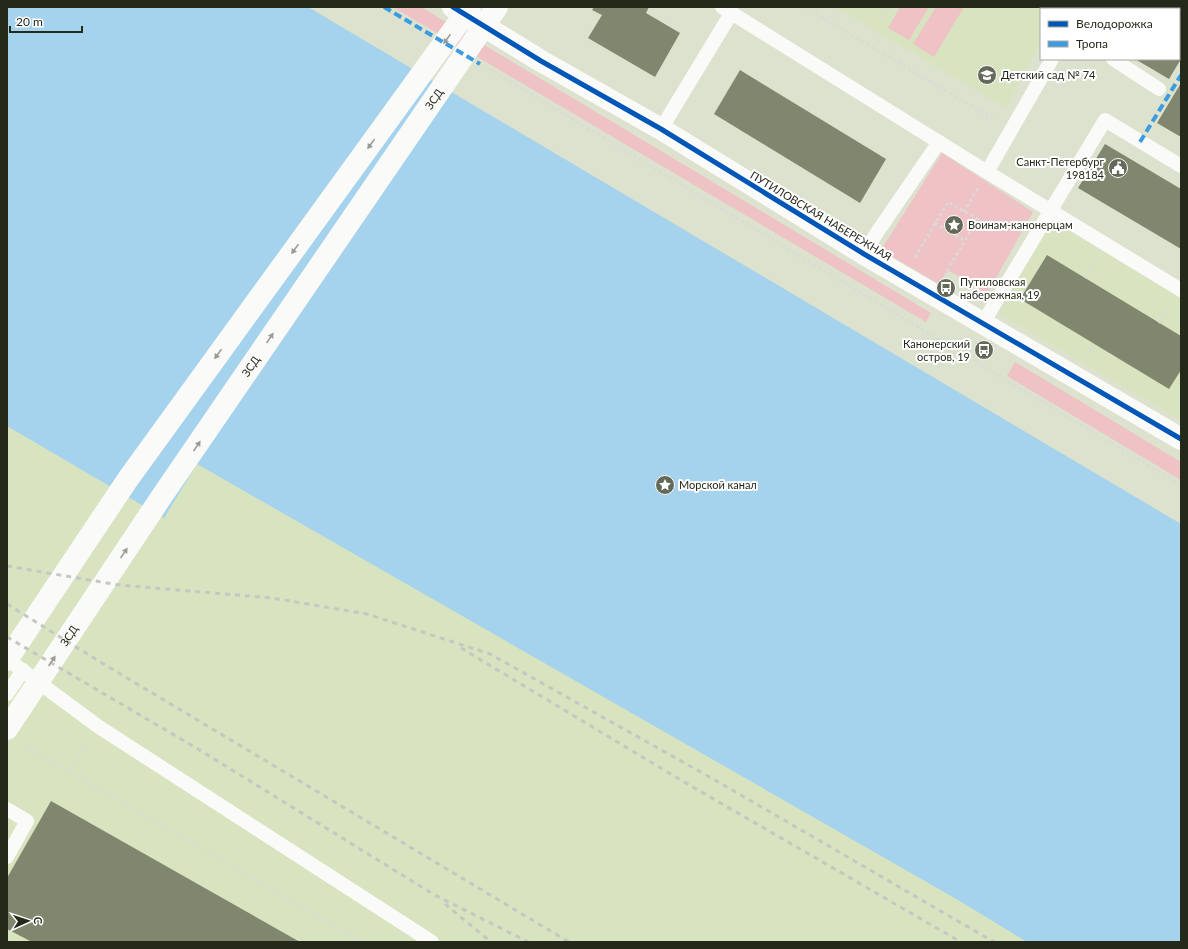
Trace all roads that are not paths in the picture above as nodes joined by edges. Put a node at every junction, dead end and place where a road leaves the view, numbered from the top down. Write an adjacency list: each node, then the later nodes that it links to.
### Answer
1 (453, 7): 8 (main road, ПУТИЛОВСКАЯ НАБЕРЕЖНАЯ)
2 (470, 7): 17 (main road, one-way to 17)
3 (497, 7): 19 (main road, ЗСД, one-way to 3)
4 (727, 10): 8 (lane); 9 (lane)
5 (1051, 60): 11 (lane)
6 (1115, 60): 7 (lane)
7 (1159, 89)
8 (661, 129): 13 (main road, ПУТИЛОВСКАЯ НАБЕРЕЖНАЯ)
9 (939, 142): 11 (lane); 13 (lane)
10 (1181, 166): 12 (lane)
11 (987, 172): 12 (lane)
12 (1051, 210): 14 (lane); 15 (lane)
13 (864, 254): 15 (main road, ПУТИЛОВСКАЯ НАБЕРЕЖНАЯ)
14 (1181, 290)
15 (983, 323): 16 (main road, ПУТИЛОВСКАЯ НАБЕРЕЖНАЯ)
16 (1181, 439)
17 (12, 663): 18 (lane); 22 (lane)
18 (7, 694)
19 (7, 729)
20 (7, 809): 21 (lane)
21 (7, 857)
22 (432, 942)

